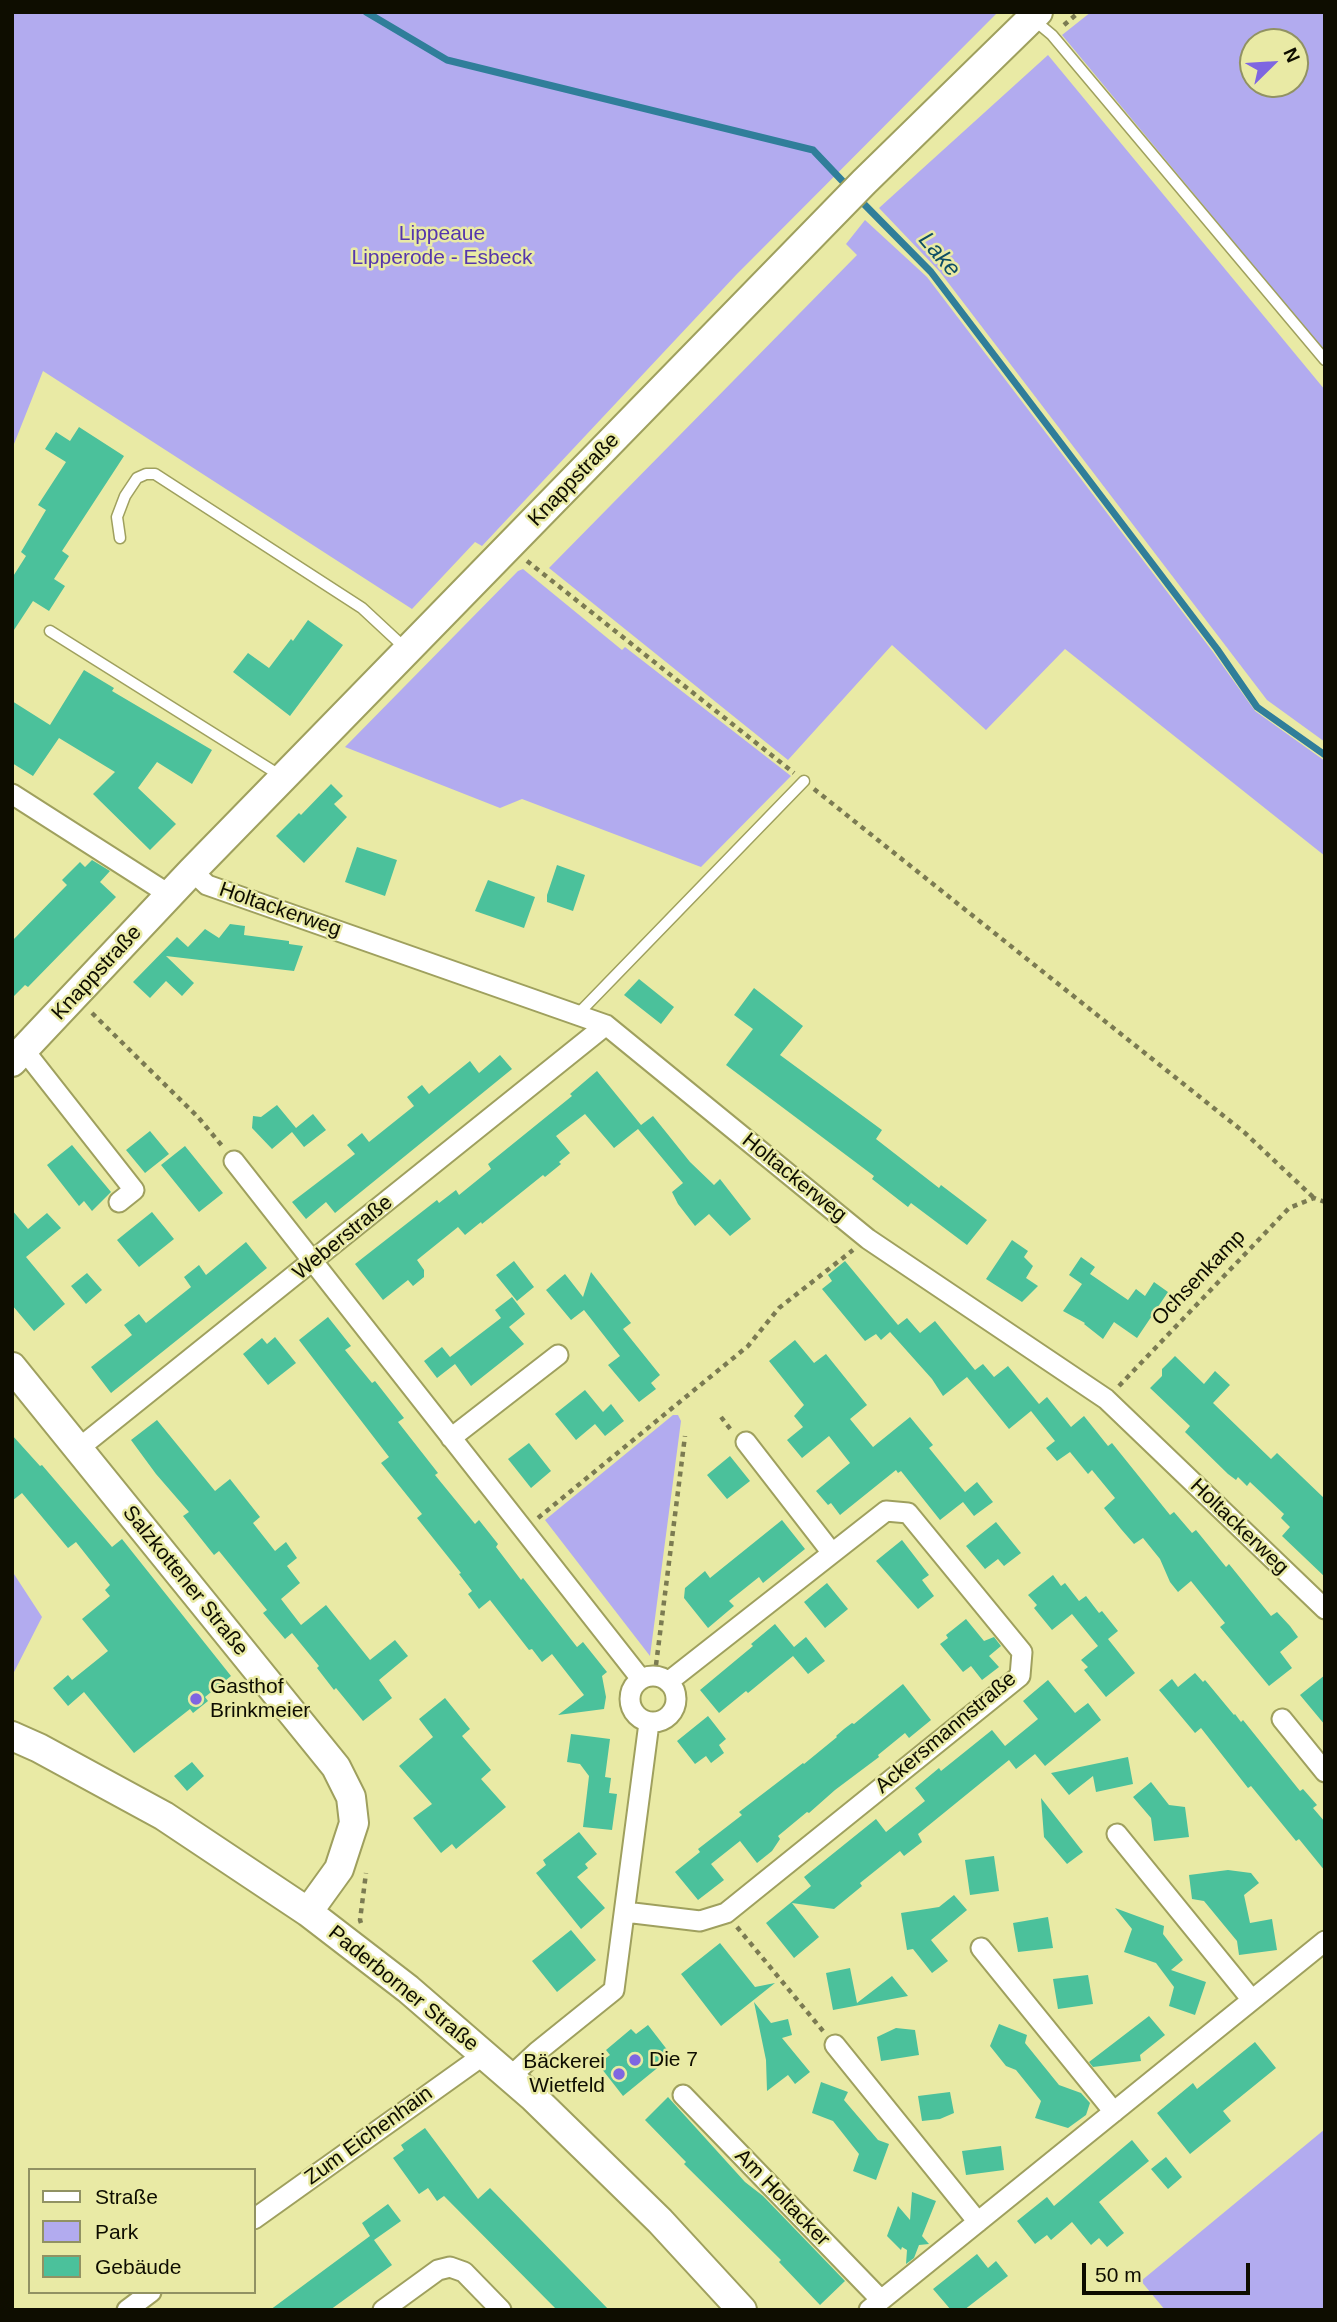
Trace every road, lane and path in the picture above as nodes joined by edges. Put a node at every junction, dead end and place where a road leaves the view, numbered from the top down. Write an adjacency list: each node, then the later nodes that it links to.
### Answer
1 (1035, 15): 2 (lane); 4 (street, Knappstraße)
2 (1325, 360)
3 (120, 538): 6 (lane)
4 (511, 545): 6 (street, Knappstraße); 8 (path)
5 (50, 631): 7 (lane)
6 (408, 651): 7 (street, Knappstraße)
7 (285, 778): 10 (street, Knappstraße)
8 (804, 781): 13 (lane); 17 (path)
9 (12, 794): 11 (street)
10 (192, 871): 11 (street, Knappstraße); 13 (street, Holtackerweg)
11 (170, 895): 12 (street, Knappstraße)
12 (75, 997): 15 (street, Knappstraße); 16 (path)
13 (578, 1014): 14 (street, Holtackerweg)
14 (606, 1025): 20 (street, Holtackerweg); 21 (street, Weberstraße)
15 (18, 1056): 18 (street, Knappstraße)
16 (234, 1161): 21 (street)
17 (1314, 1198): 19 (path); 24 (path, Ochsenkamp)
18 (119, 1202)
19 (1325, 1202)
20 (868, 1239): 24 (street, Holtackerweg); 29 (path)
21 (313, 1262): 26 (street); 28 (street, Weberstraße)
22 (558, 1355): 26 (street)
23 (12, 1367): 28 (street, Salzkottener Straße)
24 (1106, 1399): 31 (street, Holtackerweg)
25 (685, 1436): 32 (path)
26 (452, 1438): 29 (street)
27 (746, 1442): 30 (street)
28 (78, 1449): 38 (street, Salzkottener Straße)
29 (524, 1530): 32 (street)
30 (832, 1553): 32 (street, Ackersmannstraße); 40 (street, Ackersmannstraße)
31 (1325, 1609)
32 (655, 1679): 34 (street); 34 (street)
33 (1282, 1719): 36 (street)
34 (649, 1723): 39 (street)
35 (12, 1736): 38 (street, Paderborner Straße)
36 (1325, 1772)
37 (1117, 1834): 43 (street)
38 (307, 1912): 45 (street, Paderborner Straße)
39 (625, 1912): 40 (street, Ackersmannstraße); 46 (street)
40 (726, 1913): 44 (path)
41 (1325, 1941): 43 (street, Am Holtacker)
42 (981, 1948): 48 (street)
43 (1252, 2000): 48 (street, Am Holtacker)
44 (835, 2045): 50 (street)
45 (485, 2054): 46 (street, Paderborner Straße); 49 (street, Zum Eichenhain)
46 (510, 2077): 56 (street, Paderborner Straße)
47 (683, 2095): 52 (street, Am Holtacker)
48 (1114, 2112): 50 (street, Am Holtacker)
49 (256, 2218)
50 (978, 2222): 52 (street, Am Holtacker)
51 (148, 2294): 53 (street)
52 (875, 2305)
53 (127, 2310)
54 (383, 2310): 55 (street)
55 (501, 2310)
56 (742, 2310)

